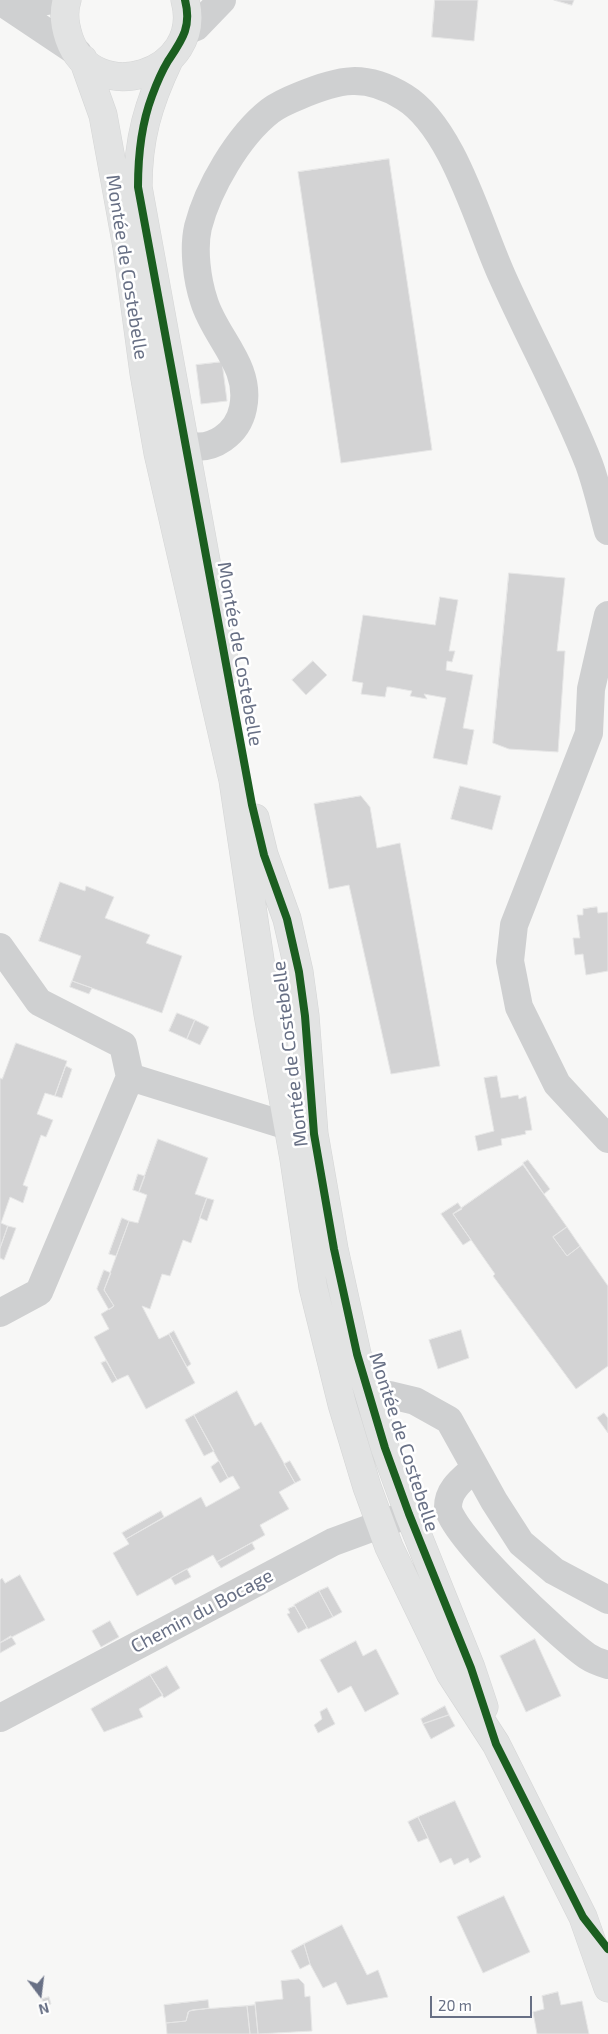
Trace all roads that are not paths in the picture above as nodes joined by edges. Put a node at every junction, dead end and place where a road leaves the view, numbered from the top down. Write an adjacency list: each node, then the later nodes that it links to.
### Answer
1 (53, 0): 5 (street)
2 (67, 0): 7 (main road, Montée de Costebelle)
3 (185, 0): 6 (main road)
4 (222, 0): 6 (street)
5 (0, 1): 7 (street)
6 (186, 31): 8 (main road)
7 (80, 56): 8 (main road); 9 (main road, Montée de Costebelle)
8 (168, 60): 10 (main road, Montée de Costebelle)
9 (138, 322): 10 (street); 15 (main road, Montée de Costebelle)
10 (186, 445): 11 (street); 15 (main road, Montée de Costebelle)
11 (608, 531)
12 (608, 615): 16 (street)
13 (0, 947): 14 (street)
14 (130, 1077): 15 (street); 17 (street)
15 (301, 1131): 18 (main road, Montée de Costebelle); 19 (main road, Montée de Costebelle)
16 (608, 1139)
17 (0, 1313)
18 (371, 1398): 19 (street); 20 (street); 21 (main road, Montée de Costebelle)
19 (342, 1404): 22 (main road, Montée de Costebelle)
20 (475, 1468): 23 (street); 24 (street)
21 (408, 1514): 22 (street, Chemin du Bocage); 26 (main road, Montée de Costebelle)
22 (380, 1524): 25 (street, Chemin du Bocage); 26 (main road, Montée de Costebelle)
23 (608, 1600)
24 (608, 1665)
25 (0, 1718)
26 (496, 1744): 27 (main road, Montée de Costebelle)
27 (583, 1917): 28 (main road, Montée de Costebelle); 29 (main road, Montée de Costebelle)
28 (608, 1949)
29 (608, 1988)

